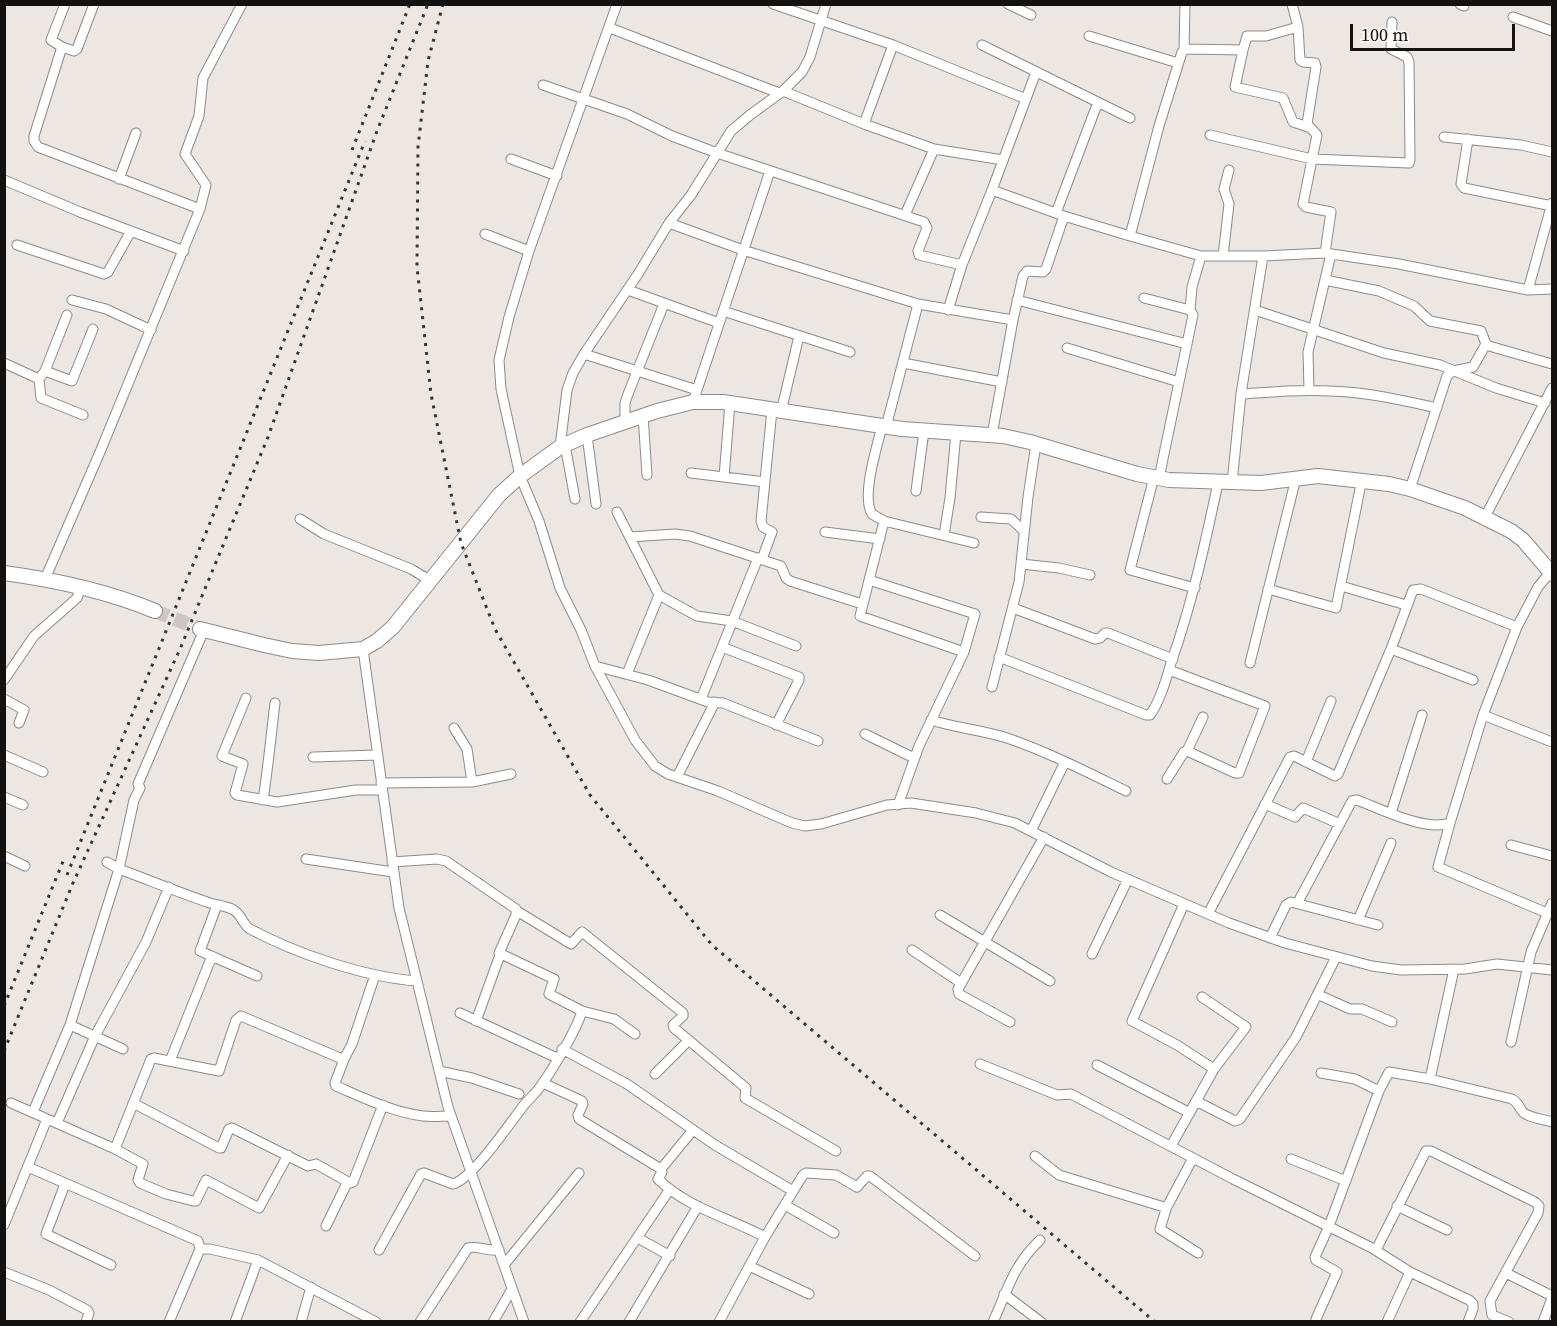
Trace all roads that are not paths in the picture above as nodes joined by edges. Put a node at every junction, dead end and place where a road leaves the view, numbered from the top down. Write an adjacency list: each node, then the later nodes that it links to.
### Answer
1 (65, 4): 20 (street)
2 (94, 4): 20 (street)
3 (242, 4): 50 (street)
4 (618, 4): 15 (street)
5 (773, 4): 12 (street)
6 (826, 4): 12 (street)
7 (1008, 4): 10 (street)
8 (1185, 4): 21 (street)
9 (1292, 4): 14 (street)
10 (1031, 15)
11 (1513, 17): 16 (street)
12 (821, 22): 18 (street); 26 (street)
13 (1392, 22): 41 (street)
14 (1298, 27): 22 (street); 32 (street)
15 (609, 28): 26 (street); 27 (street)
16 (1552, 31)
17 (1089, 36): 23 (street)
18 (893, 45): 28 (street); 31 (street)
19 (982, 45): 24 (street)
20 (62, 47): 46 (street)
21 (1184, 50): 22 (street); 23 (street)
22 (1243, 50): 32 (street)
23 (1178, 63): 56 (street)
24 (1036, 72): 28 (street); 29 (street)
25 (543, 85): 27 (street)
26 (781, 92): 31 (street); 39 (street)
27 (583, 99): 39 (street); 45 (street)
28 (1026, 99): 42 (street)
29 (1098, 102): 30 (street); 51 (street)
30 (1130, 118)
31 (864, 124): 37 (street)
32 (1308, 127): 41 (street)
33 (136, 133): 46 (street)
34 (1210, 135): 41 (street)
35 (1444, 137): 36 (street)
36 (1468, 139): 38 (street); 49 (street)
37 (934, 149): 42 (street); 52 (street)
38 (1552, 152)
39 (717, 153): 44 (street); 53 (street)
40 (512, 159): 45 (street)
41 (1312, 159): 61 (street)
42 (1004, 160): 48 (street)
43 (1229, 170): 63 (street)
44 (770, 171): 52 (street); 58 (street)
45 (557, 176): 60 (street)
46 (119, 178): 50 (street)
47 (4, 180): 54 (street)
48 (992, 190): 51 (street); 65 (street)
49 (1552, 205): 69 (street)
50 (200, 209): 59 (street)
51 (1060, 214): 56 (street); 72 (street)
52 (905, 215): 65 (street)
53 (669, 224): 58 (street); 68 (street)
54 (131, 231): 57 (street); 59 (street)
55 (485, 234): 60 (street)
56 (1130, 236): 62 (street)
57 (17, 245)
58 (743, 250): 74 (street); 78 (street)
59 (184, 251): 83 (street)
60 (529, 251): 119 (street)
61 (1328, 254): 64 (street); 66 (street); 69 (street)
62 (1201, 256): 63 (street); 76 (street)
63 (1222, 256): 64 (street)
64 (1263, 256): 77 (street)
65 (962, 265): 75 (street)
66 (1325, 280): 84 (street); 87 (street)
67 (1552, 289): 69 (street)
68 (628, 290): 73 (street); 90 (street)
69 (1528, 290)
70 (1144, 298): 76 (street)
71 (72, 300): 83 (street)
72 (1017, 300): 80 (street); 86 (street)
73 (664, 304): 81 (street); 94 (street)
74 (918, 304): 75 (street); 91 (street)
75 (948, 310): 80 (street)
76 (1190, 310): 86 (street)
77 (1255, 310): 84 (street); 101 (street)
78 (723, 311): 81 (street); 85 (street)
79 (67, 315): 96 (street)
80 (1013, 320): 97 (street)
81 (719, 324): 102 (street)
82 (93, 329): 96 (street)
83 (151, 330): 146 (street)
84 (1312, 330): 95 (street); 100 (street)
85 (800, 336): 89 (street); 106 (street)
86 (1187, 344): 98 (street)
87 (1486, 344): 93 (street); 95 (street)
88 (1067, 348): 98 (street)
89 (850, 352)
90 (584, 354): 94 (street); 116 (street)
91 (903, 363): 97 (street); 110 (street)
92 (5, 364): 96 (street)
93 (1552, 364)
94 (637, 371): 102 (street); 109 (street)
95 (1453, 371): 104 (street); 105 (street)
96 (42, 375): 107 (street)
97 (1002, 382): 114 (street)
98 (1179, 382): 121 (street)
99 (1552, 388): 104 (street)
100 (1309, 390): 101 (street); 105 (street)
101 (1241, 394): 125 (street)
102 (695, 396): 103 (street); 108 (street)
103 (730, 403): 106 (street); 120 (street)
104 (1545, 403): 132 (street)
105 (1437, 408): 126 (street)
106 (777, 411): 110 (street); 124 (street)
107 (83, 415)
108 (643, 415): 109 (street); 118 (street)
109 (625, 421): 113 (street)
110 (884, 427): 111 (street); 134 (street)
111 (924, 431): 112 (street); 127 (street)
112 (956, 433): 114 (street); 137 (street)
113 (587, 435): 116 (street); 129 (street)
114 (992, 435): 115 (street)
115 (1036, 444): 121 (street); 136 (street)
116 (563, 446): 119 (street); 128 (street)
117 (691, 473): 120 (street)
118 (647, 475)
119 (520, 476): 148 (street); 169 (street)
120 (724, 477): 124 (street)
121 (1157, 478): 125 (street); 151 (street)
122 (1296, 478): 123 (street); 125 (street); 152 (street)
123 (1362, 479): 126 (street); 149 (street)
124 (765, 482): 141 (street)
125 (1225, 483): 151 (street)
126 (1410, 489): 132 (street)
127 (916, 491)
128 (575, 499)
129 (596, 504)
130 (617, 512): 138 (street)
131 (981, 517): 136 (street)
132 (1485, 517): 143 (street)
133 (300, 519): 148 (street)
134 (884, 521): 137 (street); 139 (street)
135 (825, 531): 139 (street)
136 (1024, 531): 142 (street)
137 (944, 535): 140 (street)
138 (630, 537): 141 (street); 153 (street)
139 (880, 539): 147 (street)
140 (974, 543)
141 (760, 559): 154 (street); 158 (street)
142 (1021, 564): 145 (street); 156 (street)
143 (1552, 571): 159 (street)
144 (4, 573): 146 (street)
145 (1090, 575)
146 (45, 579): 150 (street)
147 (869, 580): 154 (street); 165 (street)
148 (431, 581): 163 (street)
149 (1341, 586): 152 (street); 155 (street)
150 (81, 587): 157 (street); 172 (street)
151 (1195, 588): 167 (street)
152 (1268, 589): 168 (street)
153 (659, 595): 158 (street); 171 (street)
154 (862, 604): 165 (street)
155 (1406, 605): 159 (street); 164 (street)
156 (1013, 608): 166 (street); 167 (street)
157 (155, 611)
158 (732, 621): 161 (street); 162 (street)
159 (1517, 627): 181 (street)
160 (202, 630): 163 (street); 223 (street)
161 (722, 646): 177 (street); 186 (street)
162 (796, 646)
163 (363, 649): 193 (street)
164 (1391, 649): 173 (street); 197 (street)
165 (964, 652): 184 (street)
166 (999, 657): 170 (street); 174 (street)
167 (1173, 659): 170 (street)
168 (1250, 663)
169 (595, 666): 171 (street); 200 (street)
170 (1169, 670): 191 (street)
171 (627, 674): 177 (street)
172 (4, 680)
173 (1473, 680)
174 (992, 687)
175 (246, 698): 206 (street)
176 (4, 699): 185 (street)
177 (701, 699): 179 (street)
178 (1331, 701): 197 (street)
179 (715, 702): 186 (street); 200 (street)
180 (275, 703): 206 (street)
181 (1483, 714): 190 (street); 212 (street)
182 (1422, 715): 210 (street)
183 (1203, 717): 191 (street)
184 (931, 720): 195 (street); 196 (street)
185 (19, 723)
186 (776, 725): 189 (street)
187 (454, 728): 202 (street)
188 (865, 734): 195 (street)
189 (818, 741)
190 (1552, 742)
191 (1187, 751): 201 (street)
192 (4, 755): 198 (street)
193 (377, 755): 194 (street); 203 (street)
194 (313, 757)
195 (914, 758): 209 (street)
196 (1065, 762): 204 (street); 213 (street)
197 (1306, 762): 207 (street)
198 (43, 772)
199 (511, 774): 202 (street)
200 (677, 777): 209 (street)
201 (1167, 779)
202 (472, 782): 203 (street)
203 (382, 786): 206 (street); 222 (street)
204 (1126, 791)
205 (4, 797): 208 (street)
206 (263, 800)
207 (1265, 804): 211 (street); 232 (street)
208 (23, 805)
209 (898, 805): 213 (street)
210 (1391, 813): 211 (street); 212 (street)
211 (1340, 824): 226 (street)
212 (1450, 824): 231 (street)
213 (1031, 831): 214 (street)
214 (1044, 837): 224 (street); 237 (street)
215 (1391, 843): 234 (street)
216 (1510, 845): 218 (street)
217 (4, 856): 221 (street)
218 (1552, 856)
219 (306, 859): 222 (street)
220 (106, 862): 223 (street)
221 (25, 866)
222 (393, 867): 230 (street); 248 (street)
223 (119, 869): 225 (street); 258 (street)
224 (1128, 879): 228 (street); 239 (street)
225 (170, 887): 229 (street); 260 (street)
226 (1298, 902): 234 (street); 236 (street)
227 (1552, 903): 231 (street)
228 (1184, 904): 232 (street); 270 (street)
229 (217, 905): 241 (street); 246 (street)
230 (517, 911): 240 (street); 261 (street)
231 (1547, 913): 243 (street)
232 (1208, 914): 236 (street)
233 (940, 915): 237 (street)
234 (1358, 920): 235 (street)
235 (1378, 925)
236 (1270, 938): 242 (street)
237 (984, 943): 249 (street); 250 (street)
238 (912, 950): 250 (street)
239 (1092, 954)
240 (500, 955): 253 (street); 255 (street)
241 (212, 956): 247 (street); 266 (street)
242 (1336, 957): 244 (street); 251 (street)
243 (1528, 966): 244 (street); 245 (street); 262 (street)
244 (1454, 969): 274 (street)
245 (1552, 970)
246 (375, 975): 248 (street); 267 (street)
247 (257, 976)
248 (417, 981): 271 (street)
249 (1050, 981)
250 (961, 983): 256 (street)
251 (1319, 995): 257 (street); 278 (street)
252 (1202, 997): 270 (street)
253 (582, 1011): 259 (street); 264 (street)
254 (460, 1013): 255 (street)
255 (476, 1021): 265 (street)
256 (1010, 1022)
257 (1392, 1022)
258 (70, 1024): 260 (street); 282 (street)
259 (635, 1034)
260 (95, 1036): 263 (street); 287 (street)
261 (689, 1040): 273 (street); 291 (street)
262 (1511, 1042)
263 (123, 1049)
264 (562, 1049): 265 (street); 288 (street)
265 (557, 1058): 275 (street)
266 (170, 1061): 267 (street); 280 (street)
267 (342, 1061): 281 (street)
268 (980, 1064): 289 (street)
269 (1096, 1065): 283 (street)
270 (1214, 1069): 278 (street)
271 (439, 1071): 277 (street); 284 (street)
272 (1321, 1073): 276 (street)
273 (655, 1074)
274 (1430, 1079): 276 (street); 286 (street)
275 (543, 1083): 297 (street); 298 (street)
276 (1378, 1091): 300 (street)
277 (519, 1094)
278 (1196, 1101): 283 (street)
279 (10, 1103): 282 (street)
280 (133, 1103): 290 (street); 292 (street)
281 (383, 1105): 284 (street); 301 (street)
282 (33, 1113): 285 (street)
283 (1190, 1113): 289 (street)
284 (452, 1116): 298 (street)
285 (47, 1119): 287 (street); 296 (street)
286 (1552, 1122)
287 (57, 1123): 290 (street)
288 (693, 1130): 297 (street); 304 (street)
289 (1172, 1146): 294 (street)
290 (115, 1149): 292 (street)
291 (836, 1150)
292 (288, 1155): 301 (street)
293 (1035, 1156): 307 (street)
294 (1193, 1158): 307 (street); 311 (street)
295 (1291, 1159): 300 (street)
296 (28, 1167): 302 (street); 309 (street)
297 (661, 1169): 303 (street)
298 (471, 1170): 318 (street); 319 (street)
299 (579, 1173): 326 (street)
300 (1346, 1181): 311 (street)
301 (347, 1183): 310 (street)
302 (65, 1184): 317 (street); 325 (street)
303 (670, 1189): 306 (street); 315 (street)
304 (793, 1191): 305 (street); 323 (street)
305 (785, 1205): 313 (street); 314 (street)
306 (698, 1206): 314 (street); 322 (street)
307 (1167, 1206): 321 (street)
308 (1397, 1206): 312 (street); 320 (street); 330 (street)
309 (4, 1225)
310 (326, 1226)
311 (1329, 1226): 320 (street); 336 (street)
312 (1447, 1230)
313 (834, 1233)
314 (765, 1237): 327 (street)
315 (638, 1238): 322 (street); 345 (street)
316 (1040, 1240): 334 (street)
317 (200, 1249): 324 (street); 338 (street)
318 (379, 1250)
319 (499, 1250): 326 (street); 342 (street)
320 (1376, 1250): 329 (street)
321 (1198, 1253)
322 (670, 1256): 346 (street)
323 (975, 1256)
324 (258, 1260): 331 (street); 339 (street)
325 (111, 1265)
326 (504, 1265): 332 (street)
327 (749, 1266): 333 (street); 347 (street)
328 (4, 1272): 337 (street)
329 (1410, 1272): 350 (street); 351 (street)
330 (1506, 1273): 335 (street); 352 (street)
331 (311, 1287): 340 (street); 341 (street)
332 (512, 1289): 343 (street); 344 (street)
333 (809, 1294)
334 (1004, 1294): 348 (street); 349 (street)
335 (1552, 1297): 353 (street)
336 (1316, 1319)
337 (86, 1322)
338 (169, 1322)
339 (235, 1322)
340 (301, 1322)
341 (376, 1322)
342 (420, 1322)
343 (493, 1322)
344 (524, 1322)
345 (580, 1322)
346 (629, 1322)
347 (719, 1322)
348 (993, 1322)
349 (1041, 1322)
350 (1387, 1322)
351 (1468, 1322)
352 (1509, 1322)
353 (1543, 1322)

